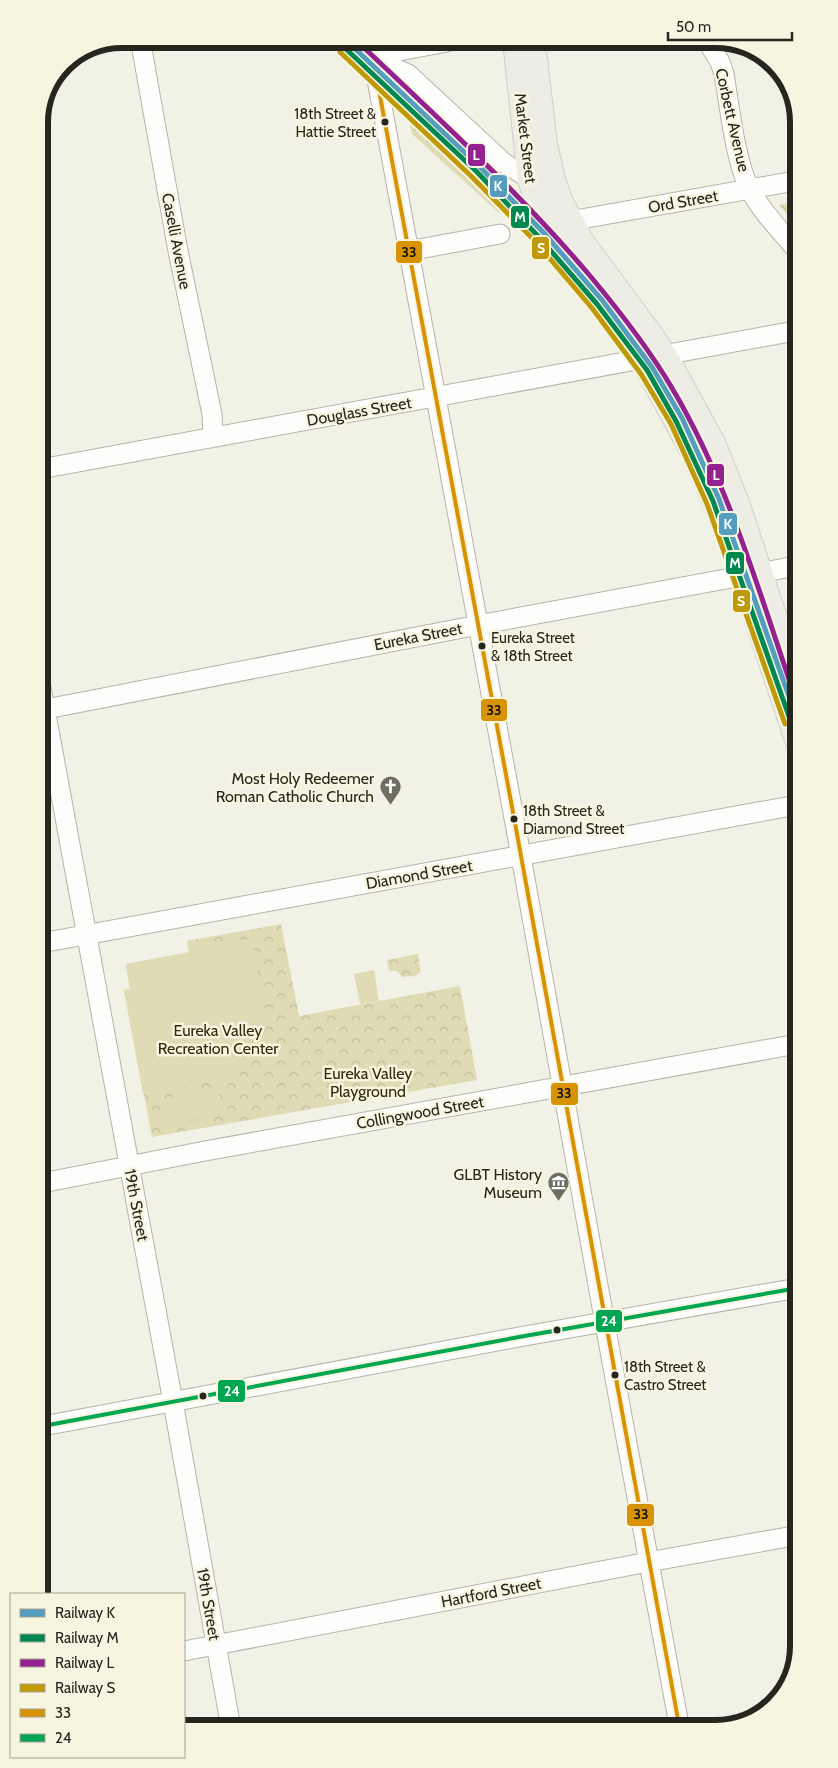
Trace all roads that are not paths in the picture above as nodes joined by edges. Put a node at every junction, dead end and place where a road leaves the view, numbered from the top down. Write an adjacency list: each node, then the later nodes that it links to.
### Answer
1 (142, 48): 17 (street, Caselli Avenue)
2 (415, 48): 6 (street)
3 (515, 48): 7 (main road, Market Street)
4 (534, 48): 10 (main road, Market Street)
5 (711, 48): 9 (street, Corbett Avenue)
6 (372, 50): 7 (street); 13 (street)
7 (530, 179): 15 (main road, Market Street)
8 (790, 182): 9 (street, Ord Street)
9 (750, 189): 10 (street, Ord Street); 12 (street, Corbett Avenue)
10 (570, 222): 15 (main road, Market Street)
11 (500, 234): 13 (street)
12 (790, 242)
13 (408, 251): 16 (street)
14 (790, 332): 15 (street, Douglass Street)
15 (652, 357): 16 (street, Douglass Street); 20 (main road, Market Street)
16 (435, 396): 17 (street, Douglass Street); 21 (street)
17 (213, 437): 18 (street, Douglass Street)
18 (48, 468)
19 (790, 567): 20 (street, Eureka Street)
20 (751, 575): 21 (street, Eureka Street); 22 (main road, Market Street); 24 (main road, Market Street)
21 (478, 624): 23 (street, Eureka Street); 27 (street)
22 (790, 667)
23 (48, 708)
24 (790, 715)
25 (48, 735): 28 (street, 19th Street)
26 (790, 806): 27 (street, Diamond Street)
27 (521, 856): 28 (street, Diamond Street); 31 (street)
28 (87, 935): 29 (street, Diamond Street); 32 (street, 19th Street)
29 (48, 942)
30 (790, 1045): 31 (street, Collingwood Street)
31 (563, 1086): 32 (street, Collingwood Street); 35 (street)
32 (129, 1166): 33 (street, Collingwood Street); 36 (street, 19th Street)
33 (48, 1182)
34 (790, 1289): 35 (street)
35 (604, 1324): 36 (street); 39 (street)
36 (173, 1402): 37 (street); 40 (street, 19th Street)
37 (48, 1425)
38 (790, 1537): 39 (street, Hartford Street)
39 (648, 1562): 40 (street, Hartford Street); 43 (street)
40 (216, 1645): 41 (street, Hartford Street); 42 (street, 19th Street)
41 (185, 1650)
42 (230, 1720)
43 (678, 1720)

